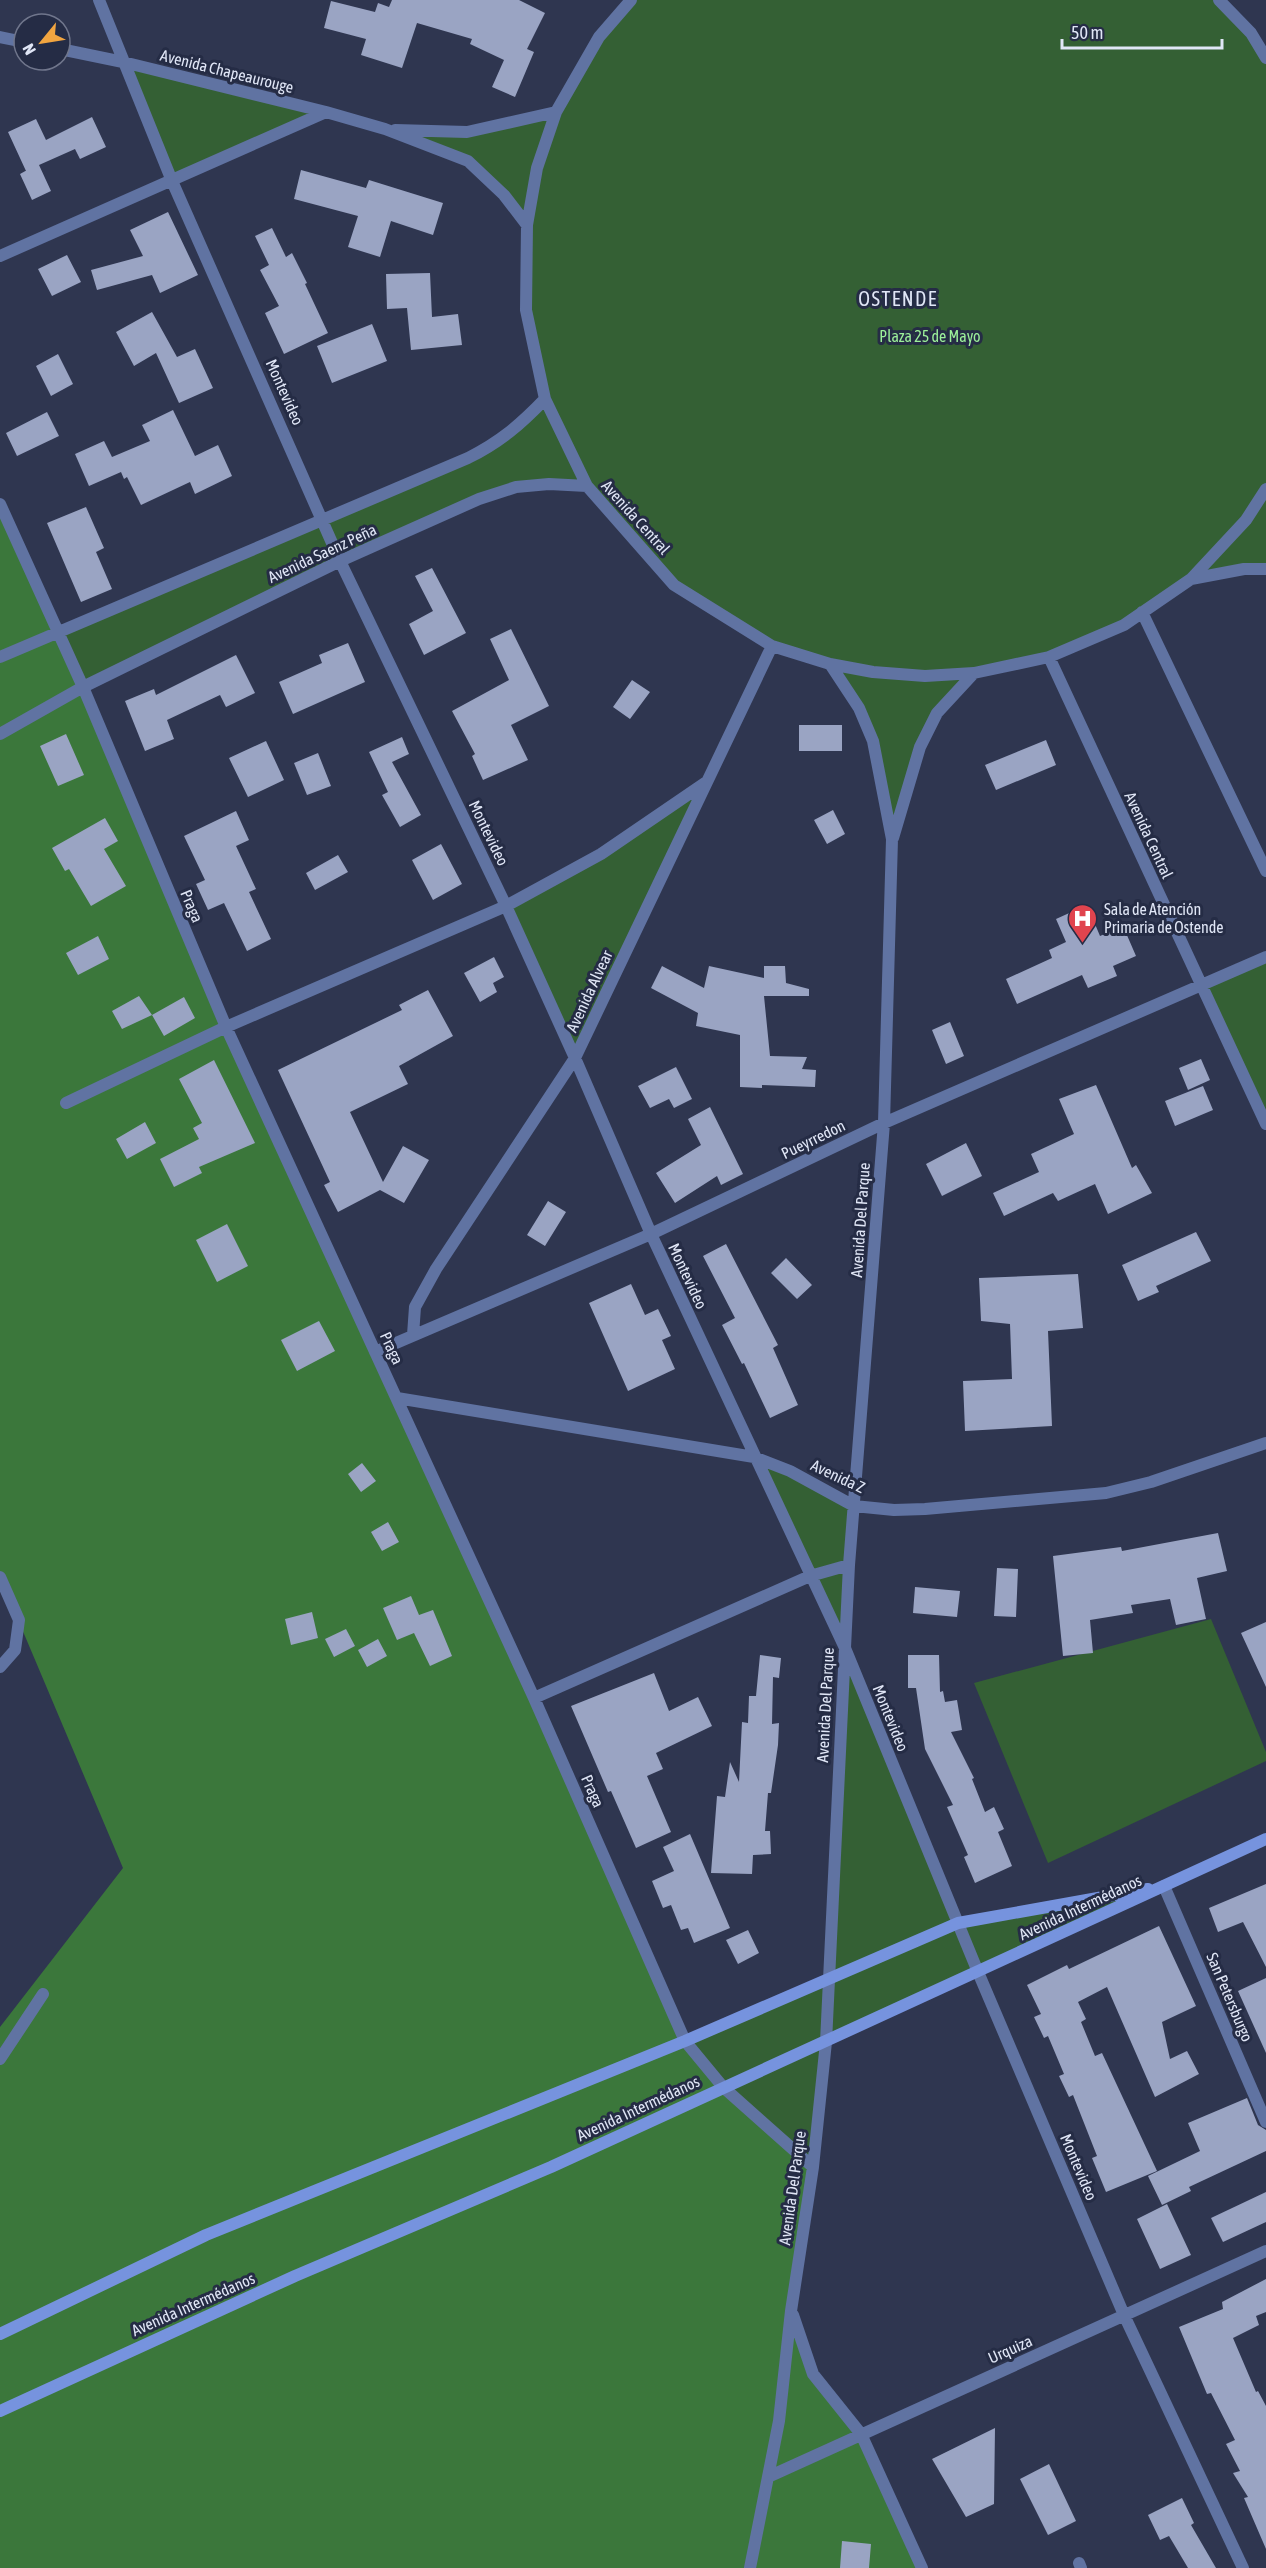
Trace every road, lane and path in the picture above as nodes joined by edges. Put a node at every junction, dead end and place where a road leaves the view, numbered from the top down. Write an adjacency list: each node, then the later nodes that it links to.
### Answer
1 (99, 0): 8 (street, Montevideo)
2 (631, 0): 10 (street, Avenida Central)
3 (1220, 0): 4 (street)
4 (1251, 33): 5 (street); 7 (street)
5 (1266, 39)
6 (72, 51): 8 (street, Avenida Chapeaurouge)
7 (1266, 58)
8 (123, 62): 9 (street, Avenida Chapeaurouge); 12 (street, Montevideo)
9 (326, 112): 11 (street, Avenida Chapeaurouge); 12 (street)
10 (556, 112): 11 (street); 13 (street, Avenida Central)
11 (385, 129): 13 (street)
12 (172, 182): 14 (street); 19 (street, Montevideo)
13 (527, 225): 15 (street, Avenida Central)
14 (0, 256)
15 (545, 399): 16 (street, Avenida Central); 19 (street, Avenida Saenz Peña)
16 (587, 486): 20 (street, Avenida Saenz Peña); 25 (street, Avenida Central)
17 (1266, 489): 22 (street, Avenida Central)
18 (0, 504): 24 (street, Praga)
19 (324, 520): 20 (street, Montevideo); 24 (street, Avenida Saenz Peña)
20 (340, 561): 30 (street, Avenida Saenz Peña); 35 (street, Montevideo)
21 (1266, 569): 22 (street)
22 (1191, 579): 23 (street, Avenida Central)
23 (1142, 612): 27 (street, Avenida Central); 34 (street)
24 (57, 632): 26 (street, Avenida Saenz Peña); 30 (street, Praga)
25 (772, 646): 28 (street, Avenida Central); 32 (street, Avenida Alvear)
26 (0, 657)
27 (1049, 657): 29 (street, Avenida Central); 37 (street, Avenida Central)
28 (830, 664): 29 (street, Avenida Central); 33 (street, Avenida Del Parque)
29 (974, 673): 33 (street, Avenida Del Parque)
30 (82, 687): 31 (street, Avenida Saenz Peña); 38 (street, Praga)
31 (0, 734)
32 (706, 782): 35 (street); 39 (street, Avenida Alvear)
33 (892, 839): 41 (street, Avenida Del Parque)
34 (1266, 871)
35 (506, 906): 38 (street); 39 (street, Montevideo)
36 (1266, 957): 37 (street, Pueyrredon)
37 (1201, 985): 41 (street, Pueyrredon); 42 (street, Avenida Central)
38 (226, 1027): 40 (street); 45 (street, Praga)
39 (575, 1058): 43 (street, Montevideo); 44 (street, Avenida Alvear)
40 (66, 1103)
41 (884, 1123): 43 (street, Pueyrredon); 49 (street, Avenida Del Parque)
42 (1266, 1124)
43 (651, 1234): 44 (street, Pueyrredon); 48 (street, Montevideo)
44 (413, 1335): 45 (street, Pueyrredon)
45 (375, 1352): 46 (street, Praga)
46 (397, 1398): 48 (street, Avenida Z); 55 (street, Praga)
47 (1266, 1443): 49 (street, Avenida Z)
48 (754, 1457): 49 (street, Avenida Z); 51 (street, Montevideo)
49 (854, 1506): 50 (street, Avenida Del Parque)
50 (849, 1565): 51 (street); 53 (street, Avenida Del Parque)
51 (810, 1576): 53 (street, Montevideo); 55 (street)
52 (0, 1577): 54 (street)
53 (845, 1648): 58 (street, Montevideo); 60 (street, Avenida Del Parque)
54 (0, 1667)
55 (534, 1698): 62 (street, Praga)
56 (1266, 1839): 57 (main road)
57 (1164, 1886): 58 (main road, Avenida Intermédanos); 59 (main road, Avenida Intermédanos); 66 (street, San Petersburgo)
58 (958, 1923): 59 (street, Montevideo); 60 (main road, Avenida Intermédanos)
59 (978, 1972): 63 (main road, Avenida Intermédanos); 70 (street, Montevideo)
60 (827, 1980): 62 (main road, Avenida Intermédanos); 63 (street, Avenida Del Parque)
61 (43, 1994): 64 (street)
62 (685, 2041): 65 (street, Praga); 71 (main road, Avenida Intermédanos)
63 (826, 2042): 65 (main road, Avenida Intermédanos); 67 (street, Avenida Del Parque)
64 (0, 2059)
65 (723, 2087): 67 (street, Praga); 72 (main road, Avenida Intermédanos)
66 (1266, 2122)
67 (813, 2167): 69 (street, Avenida Del Parque)
68 (1266, 2251): 70 (street, Urquiza)
69 (791, 2311): 73 (street); 74 (street, Avenida Del Parque)
70 (1124, 2315): 73 (street, Urquiza); 77 (street, Montevideo)
71 (0, 2334)
72 (0, 2411)
73 (861, 2434): 74 (street, Urquiza); 76 (street)
74 (768, 2477): 75 (street, Avenida Del Parque)
75 (750, 2568)
76 (922, 2568)
77 (1243, 2568)

